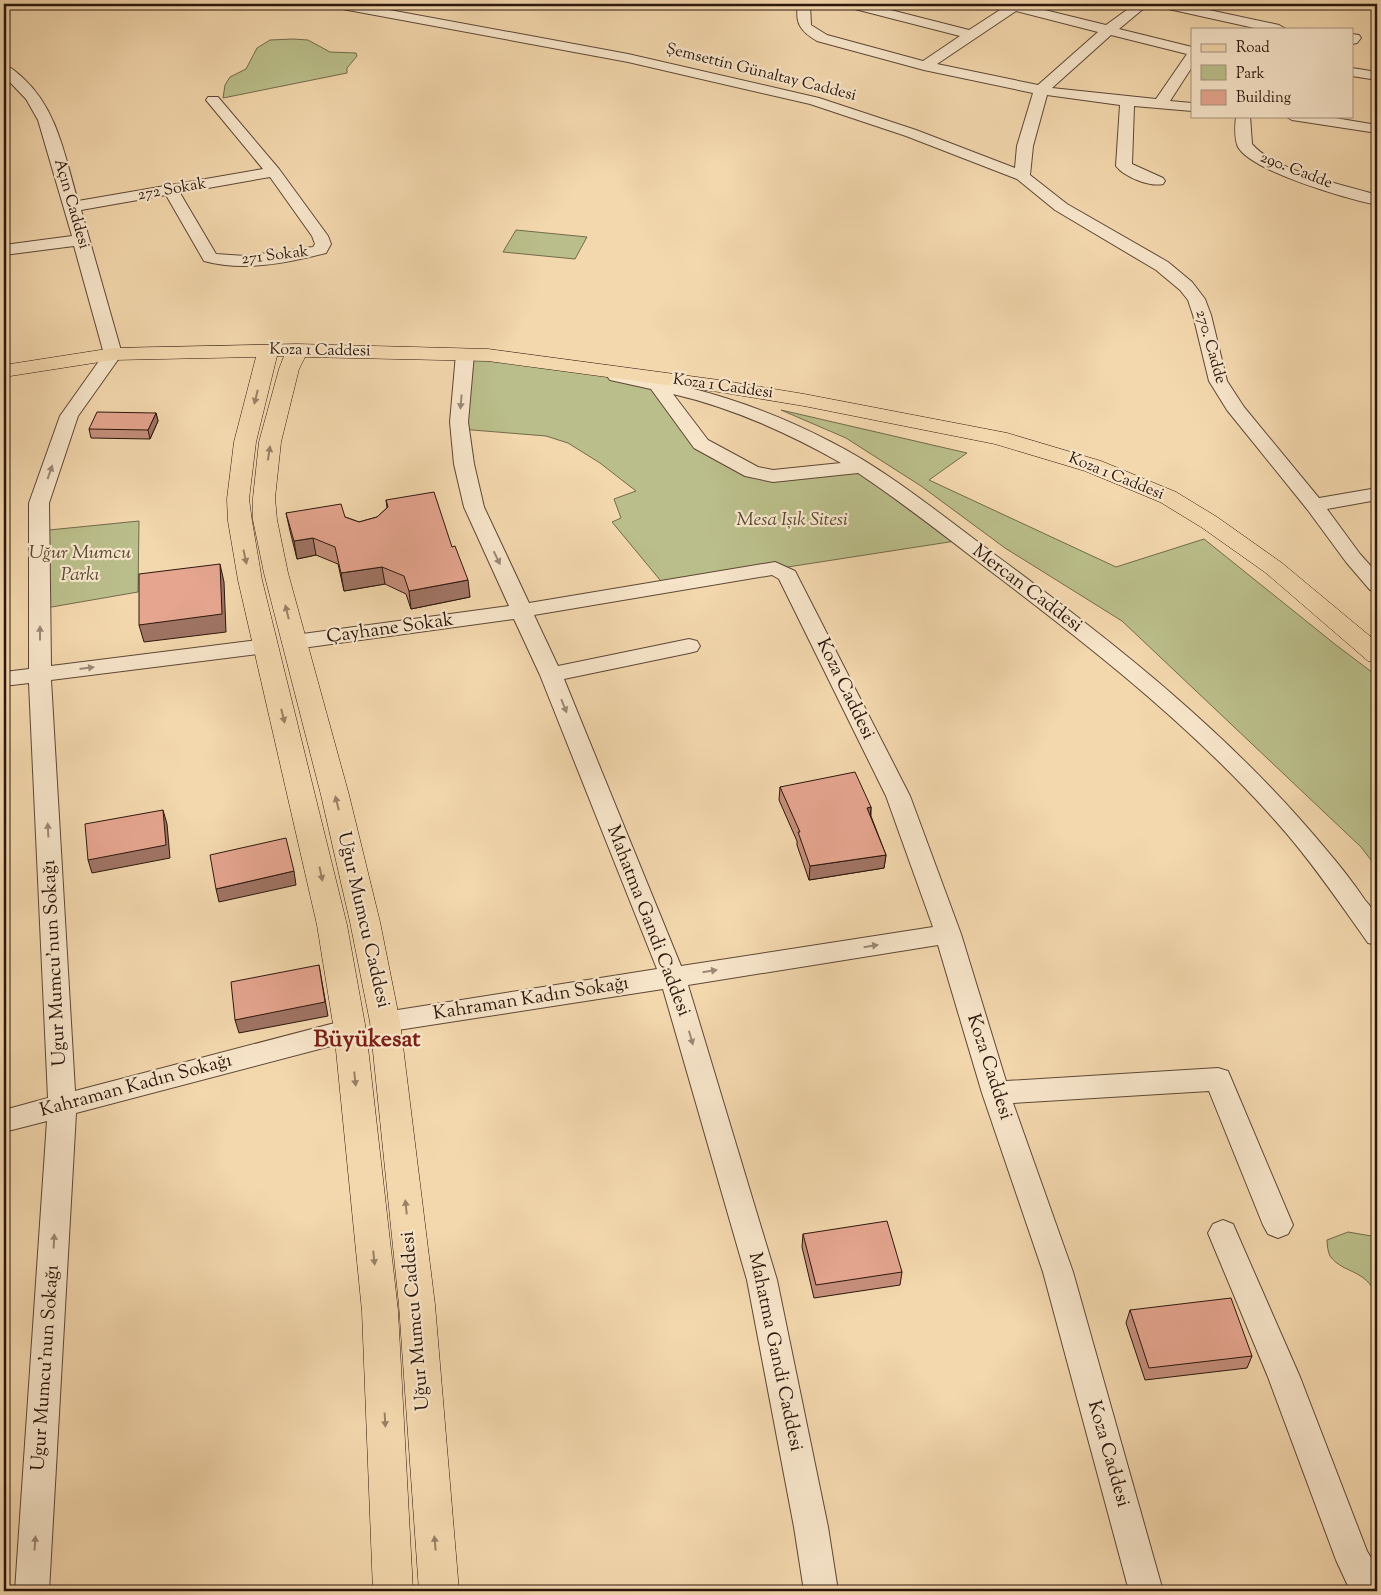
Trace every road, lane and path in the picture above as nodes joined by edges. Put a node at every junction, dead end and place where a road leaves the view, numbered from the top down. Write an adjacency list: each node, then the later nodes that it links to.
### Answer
1 (337, 4): 7 (street, Şemsettin Günaltay Caddesi)
2 (804, 4): 13 (street)
3 (852, 4): 10 (street)
4 (1143, 4): 9 (street)
5 (1164, 4): 8 (street)
6 (1010, 5): 9 (street); 10 (street)
7 (373, 7): 26 (street, Şemsettin Günaltay Caddesi)
8 (1274, 28)
9 (1108, 30): 11 (street); 17 (street)
10 (972, 35): 13 (street)
11 (1191, 51)
12 (1191, 58): 20 (street)
13 (924, 66): 17 (street)
14 (4, 69): 30 (street, Açın Caddesi)
15 (1354, 72): 16 (street)
16 (1375, 73)
17 (1041, 90): 19 (street); 26 (street)
18 (213, 100): 25 (street, 271 Sokak)
19 (1127, 101): 20 (street); 27 (street)
20 (1160, 104): 21 (street)
21 (1191, 107)
22 (1242, 118): 29 (street, 290. Cadde)
23 (1305, 118): 24 (street)
24 (1377, 129)
25 (274, 172): 28 (street, 272 Sokak); 28 (street, 271 Sokak)
26 (1022, 176): 42 (street, 270. Cadde)
27 (1158, 181)
28 (171, 191): 30 (street, 272 Sokak)
29 (1377, 200)
30 (71, 207): 31 (street, Açın Caddesi)
31 (81, 240): 32 (street); 35 (street, Açın Caddesi)
32 (4, 250)
33 (268, 350): 34 (main road, Koza 1 Caddesi); 35 (main road, Koza 1 Caddesi); 47 (main road, Uğur Mumcu Caddesi, one-way to 47)
34 (297, 350): 36 (main road, Koza 1 Caddesi); 46 (main road, Uğur Mumcu Caddesi, one-way to 34)
35 (113, 354): 38 (main road, Koza 1 Caddesi); 50 (street, Ugur Mumcu'nun Sokağı, one-way to 35)
36 (465, 354): 37 (main road, Koza 1 Caddesi); 45 (street, Mahatma Gandi Caddesi, one-way to 45)
37 (590, 370): 39 (street, Mercan Caddesi); 49 (main road, Koza 1 Caddesi)
38 (4, 372)
39 (657, 384): 40 (street, Mercan Caddesi); 40 (street)
40 (860, 466): 54 (street, Mercan Caddesi)
41 (1377, 494): 42 (street)
42 (1314, 505): 44 (street, 270. Cadde)
43 (775, 568): 45 (street, Çayhane Sokak); 53 (street, Koza Caddesi)
44 (1377, 586)
45 (522, 611): 46 (street, Çayhane Sokak); 51 (street, Mahatma Gandi Caddesi)
46 (295, 642): 47 (main road, Çayhane Sokak); 56 (main road, Uğur Mumcu Caddesi, one-way to 46)
47 (265, 646): 50 (street, Çayhane Sokak, one-way to 47); 57 (main road, Uğur Mumcu Caddesi, one-way to 57)
48 (688, 646): 51 (street)
49 (1377, 655)
50 (40, 674): 52 (street, Çayhane Sokak); 59 (street, Ugur Mumcu'nun Sokağı, one-way to 50)
51 (551, 675): 55 (street, Mahatma Gandi Caddesi, one-way to 55)
52 (4, 679)
53 (948, 934): 55 (street, Kahraman Kadın Sokağı, one-way to 53); 58 (street, Koza Caddesi)
54 (1377, 936)
55 (673, 976): 56 (street, Kahraman Kadın Sokağı); 66 (street, Mahatma Gandi Caddesi, one-way to 66)
56 (385, 1022): 57 (main road, Kahraman Kadın Sokağı); 65 (main road, Uğur Mumcu Caddesi, one-way to 56)
57 (350, 1030): 59 (street, Kahraman Kadın Sokağı); 64 (main road, Uğur Mumcu Caddesi, one-way to 64)
58 (996, 1093): 61 (street); 67 (street, Koza Caddesi)
59 (62, 1106): 60 (street, Kahraman Kadın Sokağı); 63 (street, Ugur Mumcu'nun Sokağı, one-way to 59)
60 (4, 1121)
61 (1278, 1225)
62 (1223, 1233): 68 (street)
63 (32, 1591)
64 (393, 1591)
65 (439, 1591)
66 (820, 1591)
67 (1146, 1591)
68 (1374, 1591)

